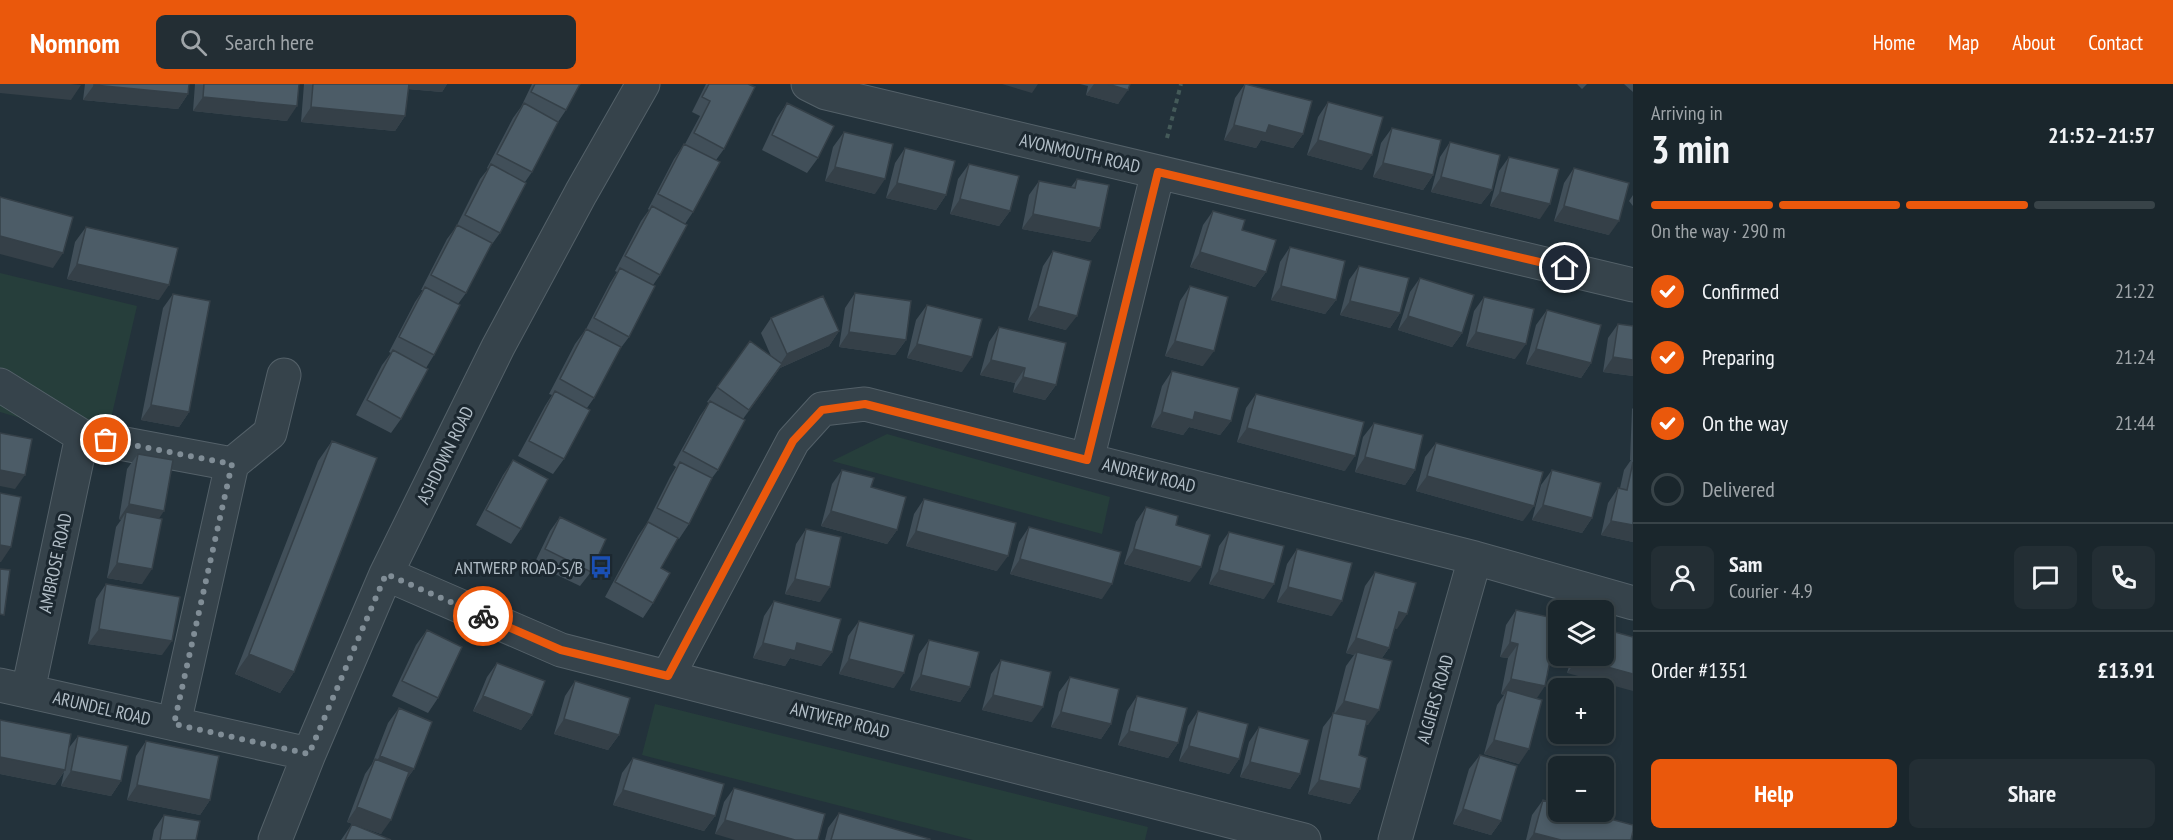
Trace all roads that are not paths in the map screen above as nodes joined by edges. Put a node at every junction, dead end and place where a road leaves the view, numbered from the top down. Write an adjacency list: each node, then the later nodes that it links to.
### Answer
1 (643, 84): 11 (street, ASHDOWN ROAD)
2 (808, 84): 3 (street, AVONMOUTH ROAD)
3 (1158, 172): 4 (street, AVONMOUTH ROAD); 8 (street)
4 (1633, 285)
5 (284, 375): 9 (street)
6 (0, 385): 7 (street)
7 (82, 436): 9 (street); 14 (street, AMBROSE ROAD)
8 (1087, 460): 10 (street, ANDREW ROAD); 13 (street, ANDREW ROAD)
9 (232, 464): 15 (street)
10 (1475, 558): 12 (street, ANDREW ROAD); 19 (street, ALGIERS ROAD)
11 (386, 574): 13 (street, ANTWERP ROAD); 16 (street, ASHDOWN ROAD)
12 (1633, 603)
13 (668, 676): 18 (street, ANTWERP ROAD)
14 (14, 688): 15 (street, ARUNDEL ROAD)
15 (174, 724): 16 (street, ARUNDEL ROAD)
16 (309, 754): 17 (street, ASHDOWN ROAD)
17 (275, 840)
18 (1304, 840)
19 (1395, 840)

